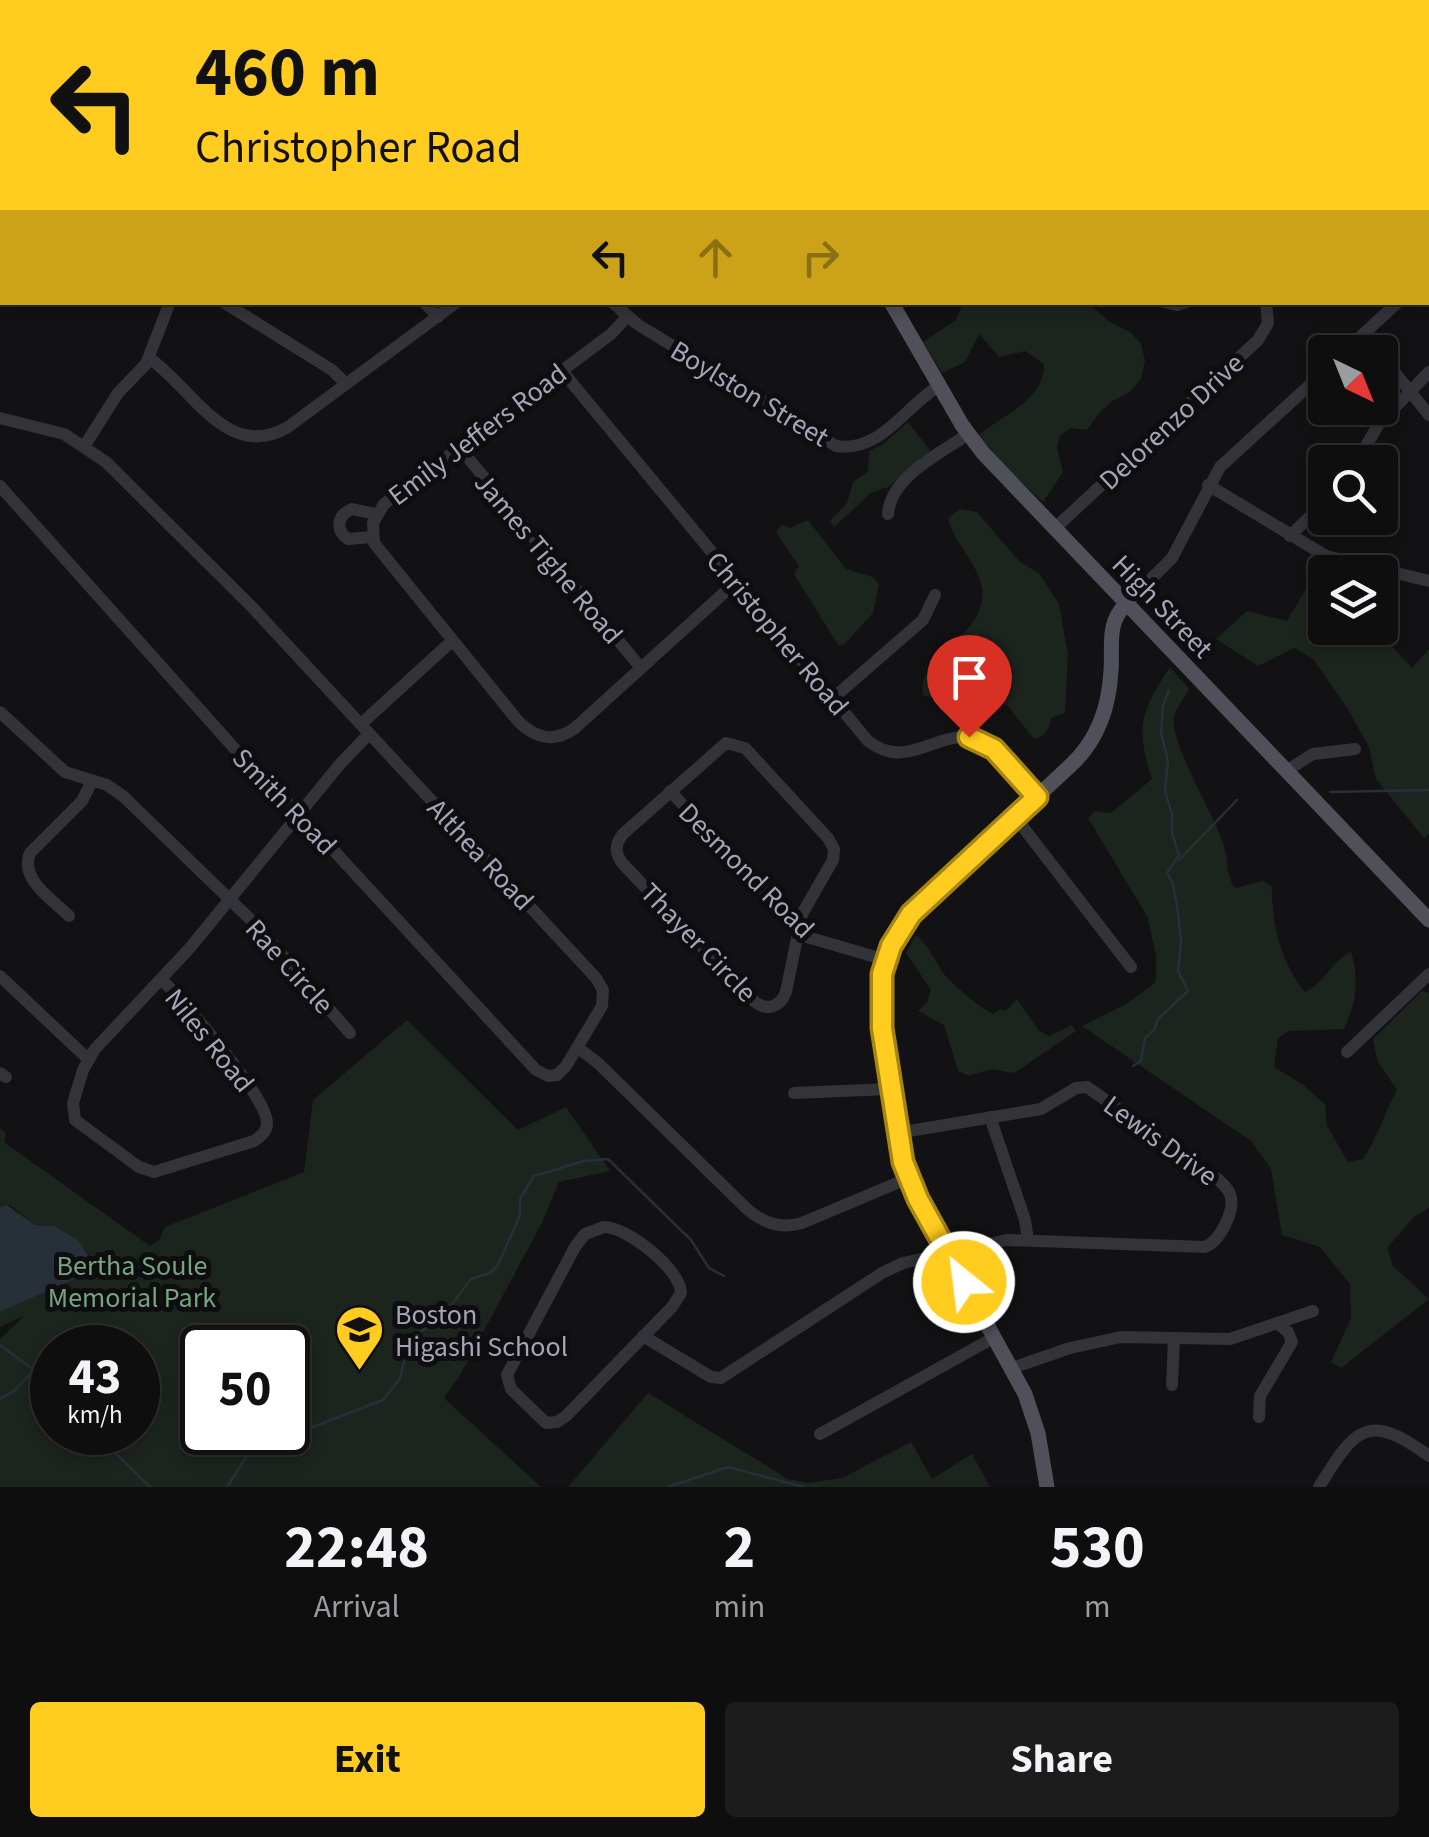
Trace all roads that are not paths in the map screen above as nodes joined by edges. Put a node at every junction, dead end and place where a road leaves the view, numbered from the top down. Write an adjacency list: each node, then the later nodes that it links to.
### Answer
1 (169, 305): 12 (street)
2 (228, 305): 15 (street)
3 (427, 305): 9 (street)
4 (453, 305): 9 (street)
5 (615, 305): 10 (street, Boylston Street)
6 (894, 305): 16 (main road, High Street)
7 (1266, 305): 30 (street, Delorenzo Drive)
8 (1395, 305): 11 (street)
9 (438, 317): 15 (street)
10 (627, 317): 13 (street, Emily Jeffers Road); 16 (street, Boylston Street)
11 (1364, 334): 18 (street)
12 (149, 358): 15 (street); 23 (street)
13 (562, 371): 24 (street, Emily Jeffers Road); 34 (street, Christopher Road)
14 (1429, 372): 18 (street)
15 (346, 384)
16 (939, 386): 21 (main road, High Street)
17 (1308, 386): 25 (street)
18 (1409, 391): 19 (street); 22 (street)
19 (1429, 415)
20 (0, 418): 23 (street, Althea Road)
21 (968, 434): 28 (street); 30 (main road, High Street)
22 (1366, 445)
23 (85, 446): 41 (street, Althea Road)
24 (459, 448): 27 (street, Emily Jeffers Road); 38 (street, James Tighe Road)
25 (1208, 485): 31 (street); 36 (street)
26 (0, 486): 47 (street, Smith Road)
27 (376, 514): 32 (street, Emily Jeffers Road); 32 (street)
28 (888, 514)
29 (1308, 519): 31 (street)
30 (1054, 530): 36 (main road, High Street)
31 (1290, 536): 33 (street)
32 (372, 537): 37 (street, Emily Jeffers Road)
33 (1429, 581)
34 (736, 582): 38 (street, Emily Jeffers Road); 39 (street, Christopher Road)
35 (935, 595): 39 (street)
36 (1126, 604): 43 (main road, High Street); 46 (main road)
37 (452, 641): 38 (street, Emily Jeffers Road); 41 (street, Niles Road)
38 (641, 668)
39 (832, 699): 46 (street, Christopher Road)
40 (0, 712): 44 (street, Rae Circle)
41 (365, 729): 47 (street, Niles Road); 59 (street, Althea Road)
42 (1354, 749): 43 (street)
43 (1286, 770): 51 (main road, High Street)
44 (92, 782): 49 (street, Rae Circle); 50 (street)
45 (670, 791): 52 (street, Desmond Road); 52 (street, Thayer Circle); 52 (street, Thayer Circle)
46 (1037, 797): 48 (main road)
47 (298, 814): 49 (street, Niles Road); 59 (street, Smith Road)
48 (1015, 817): 53 (main road); 54 (street)
49 (229, 901): 57 (street, Niles Road); 58 (street, Rae Circle)
50 (69, 916)
51 (1429, 920)
52 (798, 928): 53 (street, Desmond Road)
53 (886, 960): 62 (main road)
54 (1130, 966)
55 (1429, 974): 60 (street)
56 (0, 976): 61 (street)
57 (161, 980): 61 (street, Niles Road); 61 (street, Niles Road)
58 (350, 1033)
59 (578, 1048): 66 (street)
60 (1347, 1052)
61 (88, 1059)
62 (890, 1089): 63 (street); 65 (main road)
63 (794, 1093)
64 (990, 1118): 65 (street, Lewis Drive); 67 (street); 67 (street, Lewis Drive)
65 (897, 1133): 66 (main road)
66 (908, 1178): 68 (main road)
67 (1028, 1240): 68 (street, Lewis Drive)
68 (948, 1254): 70 (street, Lewis Drive); 71 (main road)
69 (1277, 1323): 72 (street); 73 (street); 73 (street)
70 (643, 1336): 70 (street)
71 (995, 1337): 74 (main road); 77 (street)
72 (1174, 1338): 74 (street); 75 (street)
73 (1292, 1342): 76 (street)
74 (1012, 1368): 79 (main road)
75 (1172, 1385)
76 (1259, 1417)
77 (820, 1434)
78 (1429, 1456): 80 (street)
79 (1047, 1487)
80 (1319, 1487)

